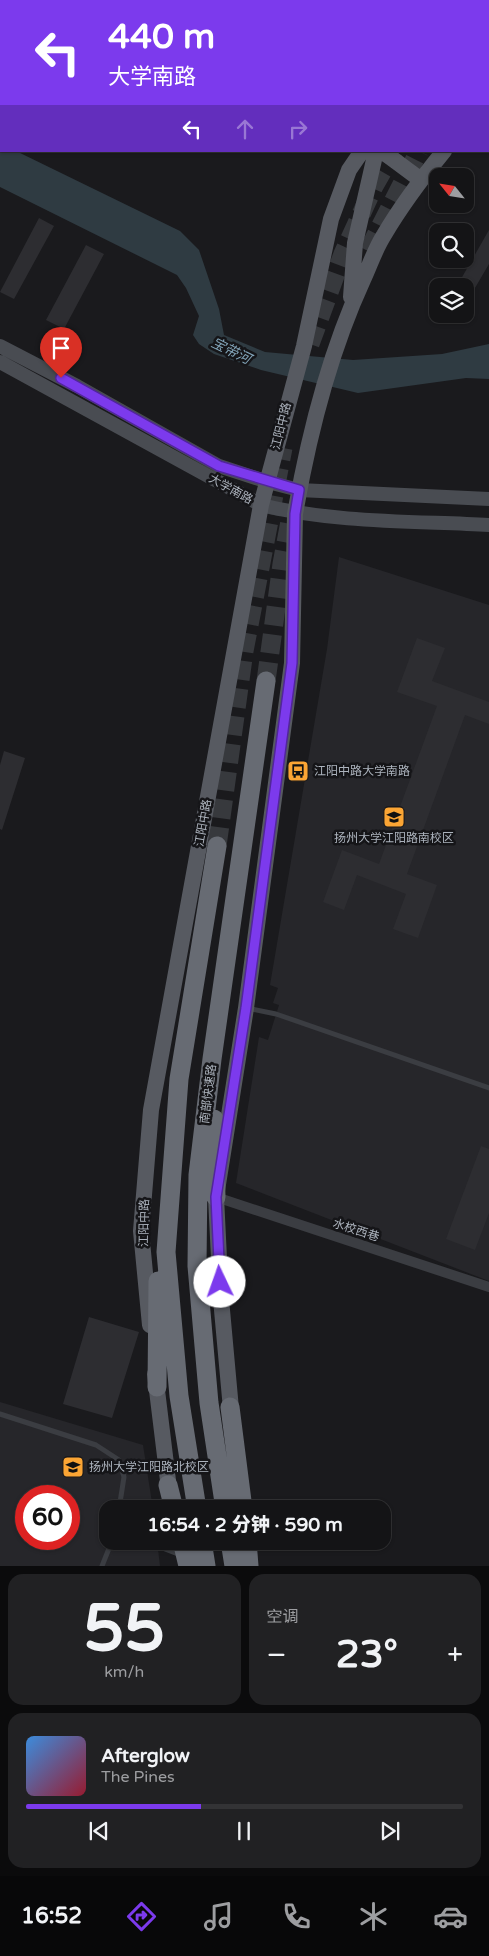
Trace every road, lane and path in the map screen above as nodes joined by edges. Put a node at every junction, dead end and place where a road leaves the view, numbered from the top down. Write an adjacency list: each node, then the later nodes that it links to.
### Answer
1 (361, 152): 9 (main road, 江阳中路)
2 (376, 152): 6 (main road)
3 (383, 152): 5 (main road)
4 (443, 152): 5 (main road)
5 (420, 180): 6 (main road)
6 (350, 309): 10 (main road)
7 (0, 346): 9 (street, 大学南路)
8 (0, 362): 12 (street, 大学南路)
9 (268, 482): 10 (street, 大学南路); 12 (main road, 江阳中路)
10 (299, 490): 11 (street, 大学南路); 13 (main road)
11 (489, 499)
12 (260, 505): 13 (street, 大学南路); 23 (main road, 江阳中路)
13 (295, 514): 14 (street, 大学南路); 18 (main road)
14 (489, 525)
15 (266, 681): 17 (highway, 南部快速路)
16 (217, 846): 19 (highway)
17 (238, 875): 21 (highway); 30 (highway, 南部快速路)
18 (246, 1008): 20 (lane); 21 (main road)
19 (179, 1079): 23 (highway); 29 (highway)
20 (489, 1088)
21 (216, 1197): 22 (street, 水校西巷); 24 (main road)
22 (489, 1287)
23 (157, 1386): 26 (main road, 江阳中路)
24 (230, 1407): 31 (highway)
25 (0, 1414): 27 (lane)
26 (168, 1485): 28 (highway)
27 (120, 1500)
28 (171, 1500)
29 (196, 1500)
30 (224, 1500)
31 (243, 1500)
32 (108, 1550): 37 (lane)
33 (203, 1550): 38 (highway)
34 (231, 1550): 39 (highway)
35 (248, 1550): 40 (highway)
36 (250, 1550): 41 (main road)
37 (102, 1566)
38 (206, 1566)
39 (234, 1566)
40 (249, 1566)
41 (254, 1566)

